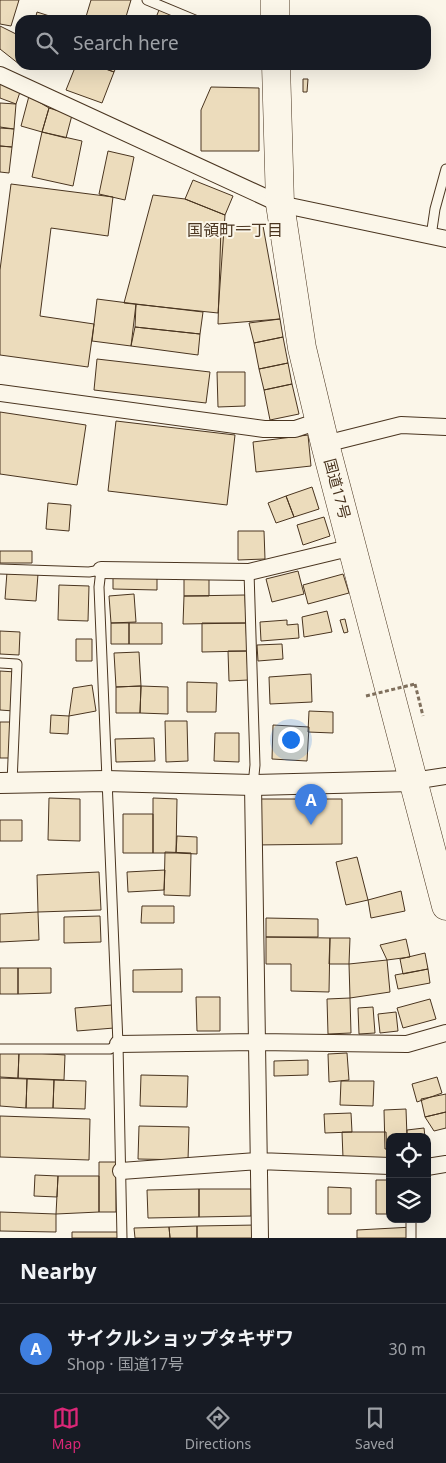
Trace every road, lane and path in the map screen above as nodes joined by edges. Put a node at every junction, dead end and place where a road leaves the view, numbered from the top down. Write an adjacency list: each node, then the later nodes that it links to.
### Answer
1 (147, 0): 3 (lane)
2 (275, 0): 4 (highway)
3 (183, 15)
4 (275, 15)
5 (276, 70): 8 (highway, 国道17号)
6 (0, 75): 8 (street)
7 (446, 169): 9 (lane)
8 (280, 204): 9 (street); 12 (highway, 国道17号)
9 (439, 238)
10 (0, 394): 12 (street)
11 (446, 427): 12 (street)
12 (322, 433): 13 (highway, 国道17号)
13 (353, 547): 16 (street); 22 (highway, 国道17号)
14 (0, 569): 15 (lane)
15 (101, 570): 16 (street); 21 (lane)
16 (249, 572): 24 (lane)
17 (0, 664): 23 (lane)
18 (366, 696): 19 (path, bridge)
19 (423, 716)
20 (446, 776): 22 (street)
21 (106, 781): 23 (street); 24 (street); 28 (lane)
22 (413, 782): 24 (street); 25 (highway, 国道17号)
23 (6, 783)
24 (253, 785): 27 (street)
25 (446, 906)
26 (446, 1033): 27 (street)
27 (256, 1042): 28 (street); 30 (street)
28 (118, 1044): 29 (lane); 34 (lane)
29 (0, 1049)
30 (258, 1162): 32 (street); 34 (street); 37 (street)
31 (446, 1164): 33 (street)
32 (386, 1166)
33 (431, 1166)
34 (121, 1171): 36 (lane)
35 (410, 1223): 38 (lane)
36 (122, 1238)
37 (260, 1238)
38 (411, 1238)

